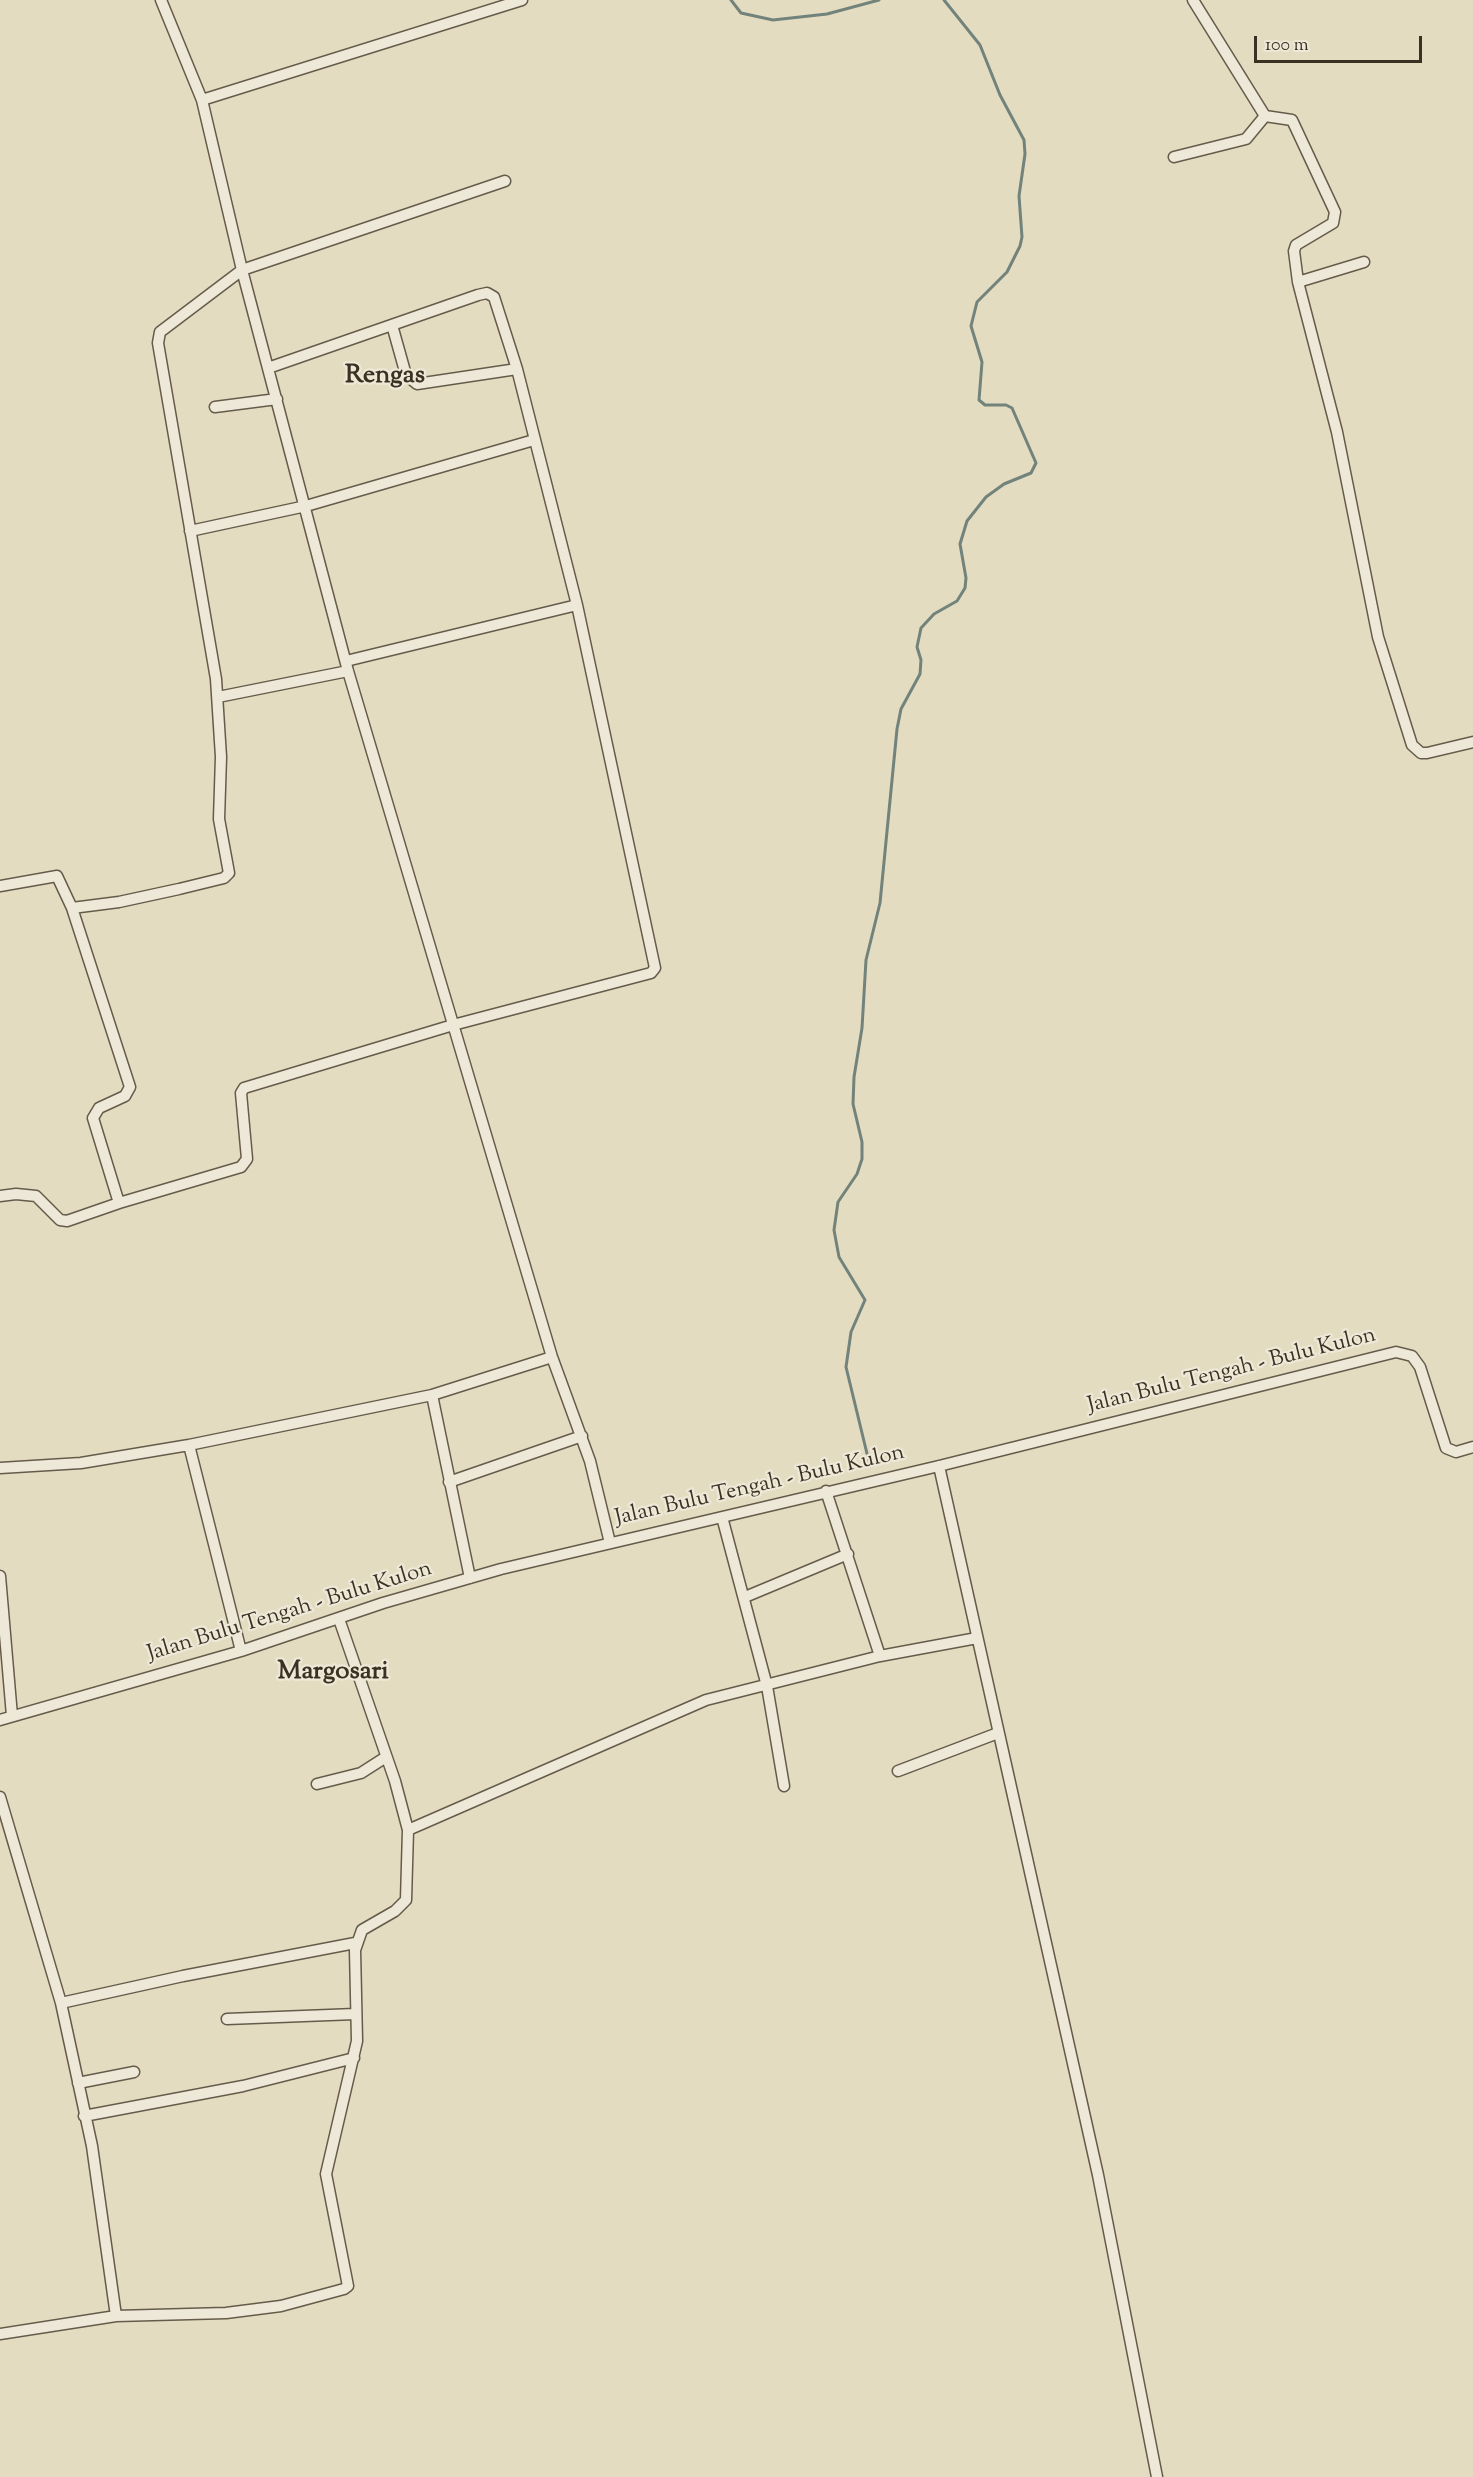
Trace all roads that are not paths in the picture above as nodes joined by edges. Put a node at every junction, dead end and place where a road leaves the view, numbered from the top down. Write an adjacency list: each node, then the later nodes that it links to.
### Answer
1 (161, 0): 4 (street)
2 (522, 0): 4 (street)
3 (1193, 0): 5 (street)
4 (202, 100): 9 (street)
5 (1264, 116): 6 (street); 10 (street)
6 (1174, 157)
7 (505, 181): 9 (street)
8 (1364, 262): 10 (street)
9 (242, 270): 12 (street); 18 (street)
10 (1298, 282): 22 (street)
11 (392, 325): 12 (street); 13 (street); 13 (street)
12 (268, 368): 14 (street)
13 (517, 369): 16 (street)
14 (277, 399): 15 (street); 17 (street)
15 (215, 407)
16 (534, 440): 17 (street); 19 (street)
17 (306, 506): 18 (street); 20 (street)
18 (190, 531): 21 (street)
19 (577, 605): 20 (street); 25 (street)
20 (347, 666): 21 (street); 25 (street)
21 (218, 697): 24 (street)
22 (1473, 742)
23 (0, 886): 24 (street)
24 (72, 908): 27 (street)
25 (453, 1025): 27 (street); 28 (street)
26 (0, 1196): 27 (street)
27 (119, 1203)
28 (552, 1358): 29 (street); 30 (street)
29 (432, 1395): 31 (street); 35 (street)
30 (582, 1436): 35 (street); 38 (street)
31 (189, 1445): 34 (street); 45 (street)
32 (1473, 1447): 33 (street, Jalan Bulu Tengah - Bulu Kulon)
33 (939, 1466): 36 (street, Jalan Bulu Tengah - Bulu Kulon); 44 (street)
34 (0, 1468)
35 (449, 1482): 41 (street)
36 (826, 1491): 37 (street, Jalan Bulu Tengah - Bulu Kulon); 39 (street)
37 (722, 1517): 38 (street, Jalan Bulu Tengah - Bulu Kulon); 42 (street)
38 (610, 1543): 41 (street, Jalan Bulu Tengah - Bulu Kulon)
39 (848, 1554): 42 (street); 46 (street)
40 (0, 1576): 48 (street)
41 (470, 1578): 43 (street, Jalan Bulu Tengah - Bulu Kulon)
42 (745, 1597): 47 (street)
43 (339, 1619): 45 (street, Jalan Bulu Tengah - Bulu Kulon); 51 (street)
44 (976, 1638): 46 (street); 50 (street)
45 (241, 1651): 48 (street, Jalan Bulu Tengah - Bulu Kulon)
46 (880, 1656): 47 (street)
47 (767, 1686): 54 (street); 56 (street)
48 (12, 1716): 49 (street, Jalan Bulu Tengah - Bulu Kulon)
49 (0, 1720)
50 (998, 1733): 52 (street); 67 (street)
51 (386, 1757): 53 (street); 56 (street)
52 (897, 1771)
53 (317, 1784)
54 (784, 1786)
55 (0, 1797): 58 (street)
56 (408, 1830): 57 (street)
57 (355, 1943): 58 (street); 59 (street)
58 (61, 2003): 63 (street)
59 (355, 2014): 60 (street); 61 (street)
60 (227, 2019)
61 (354, 2058): 64 (street); 65 (street)
62 (134, 2072): 63 (street)
63 (78, 2083): 64 (street)
64 (84, 2116): 65 (street)
65 (116, 2316): 66 (street)
66 (0, 2334)
67 (1157, 2477)

